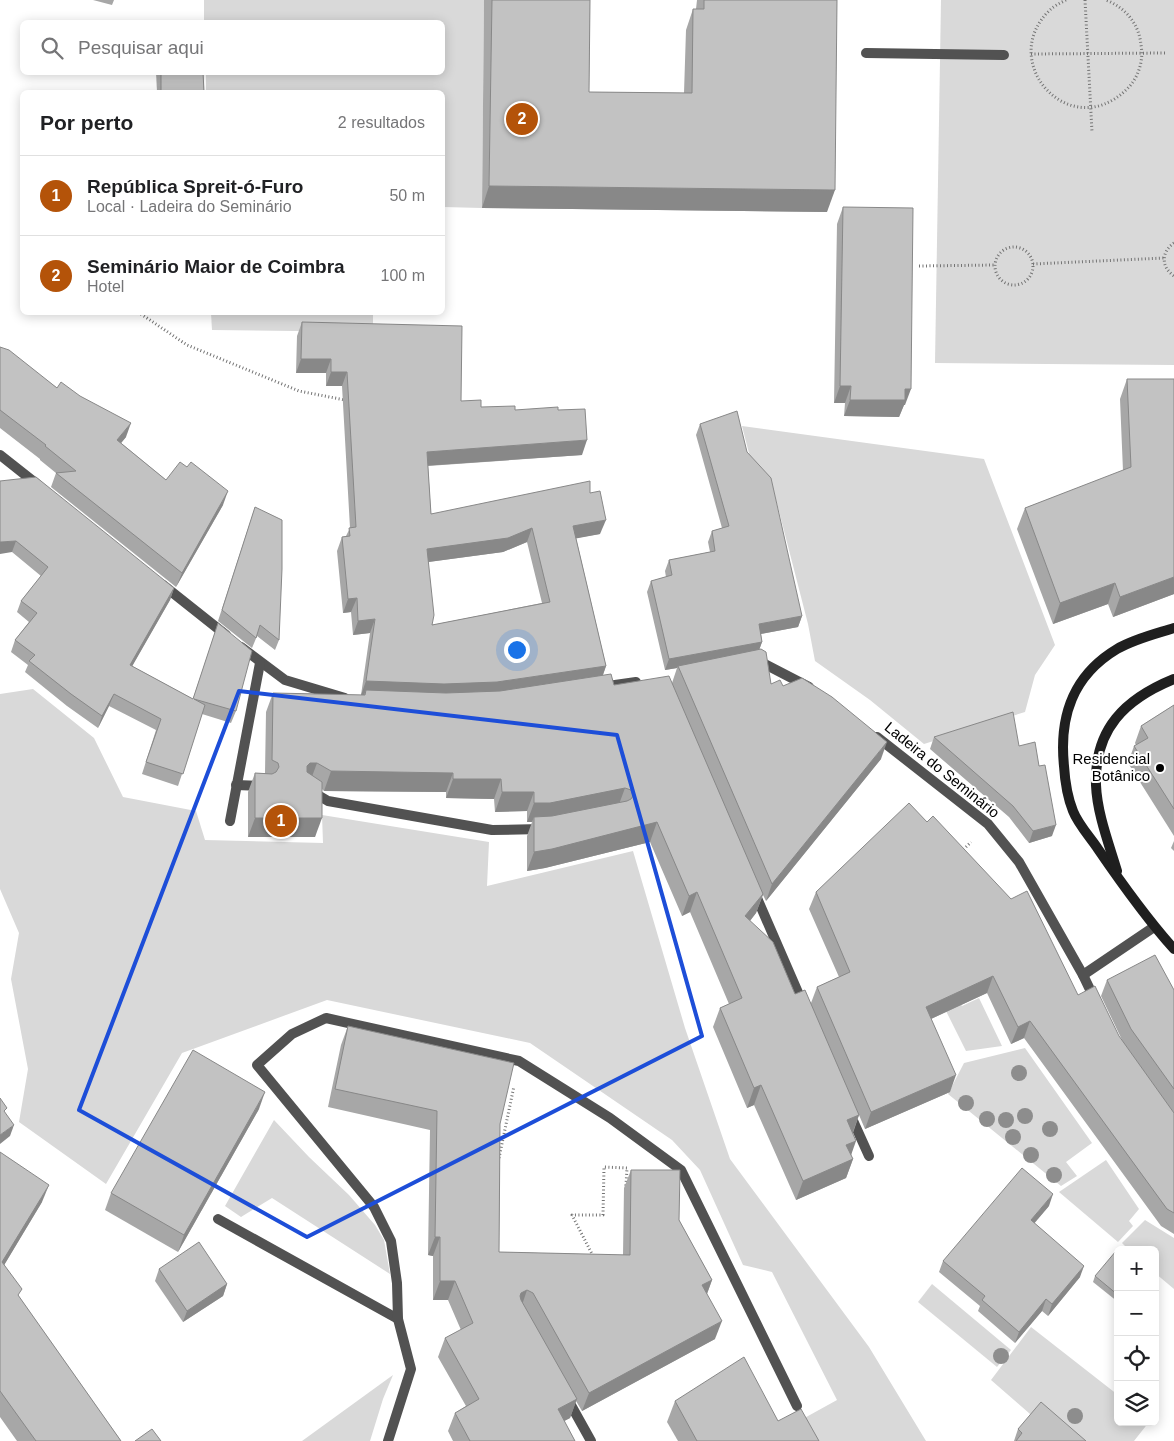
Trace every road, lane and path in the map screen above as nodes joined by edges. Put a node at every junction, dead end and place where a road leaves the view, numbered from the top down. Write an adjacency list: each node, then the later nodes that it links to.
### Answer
1 (1066, 0): 7 (path)
2 (1085, 0): 8 (path)
3 (1106, 0): 5 (path)
4 (866, 53): 9 (street)
5 (1143, 53): 6 (path); 8 (path); 10 (path)
6 (1165, 53)
7 (1031, 54): 8 (path); 10 (path)
8 (1088, 54): 10 (path)
9 (1004, 55)
10 (1091, 108): 11 (path)
11 (1092, 132)
12 (1174, 243): 13 (path)
13 (1164, 258): 14 (path); 17 (path)
14 (1033, 264): 15 (path); 15 (path)
15 (994, 265): 16 (path)
16 (918, 266)
17 (1174, 276)
18 (142, 315): 19 (path)
19 (348, 400)
20 (0, 454): 21 (street)
21 (46, 491)
22 (153, 577): 25 (street)
23 (1174, 628): 39 (main road)
24 (747, 661): 29 (street)
25 (260, 662): 30 (street); 32 (street)
26 (1174, 679): 39 (main road)
27 (643, 681): 28 (street)
28 (595, 688)
29 (816, 691)
30 (359, 702)
31 (871, 733): 43 (street, Ladeira do Seminário)
32 (236, 785): 33 (street); 35 (street)
33 (265, 786)
34 (306, 788): 36 (street)
35 (230, 821)
36 (553, 827)
37 (977, 837): 38 (path)
38 (958, 854)
39 (1119, 880): 41 (main road)
40 (752, 886): 45 (street)
41 (1154, 927): 42 (main road); 43 (street)
42 (1174, 949)
43 (1083, 975): 44 (street, Ladeira do Seminário)
44 (1099, 1008)
45 (807, 1012)
46 (515, 1081): 49 (path)
47 (846, 1102): 48 (street)
48 (869, 1156)
49 (498, 1164)
50 (635, 1185): 52 (path)
51 (218, 1219): 53 (street)
52 (594, 1257)
53 (398, 1319): 55 (street); 56 (street)
54 (563, 1391): 57 (street)
55 (797, 1406)
56 (388, 1441)
57 (591, 1441)

